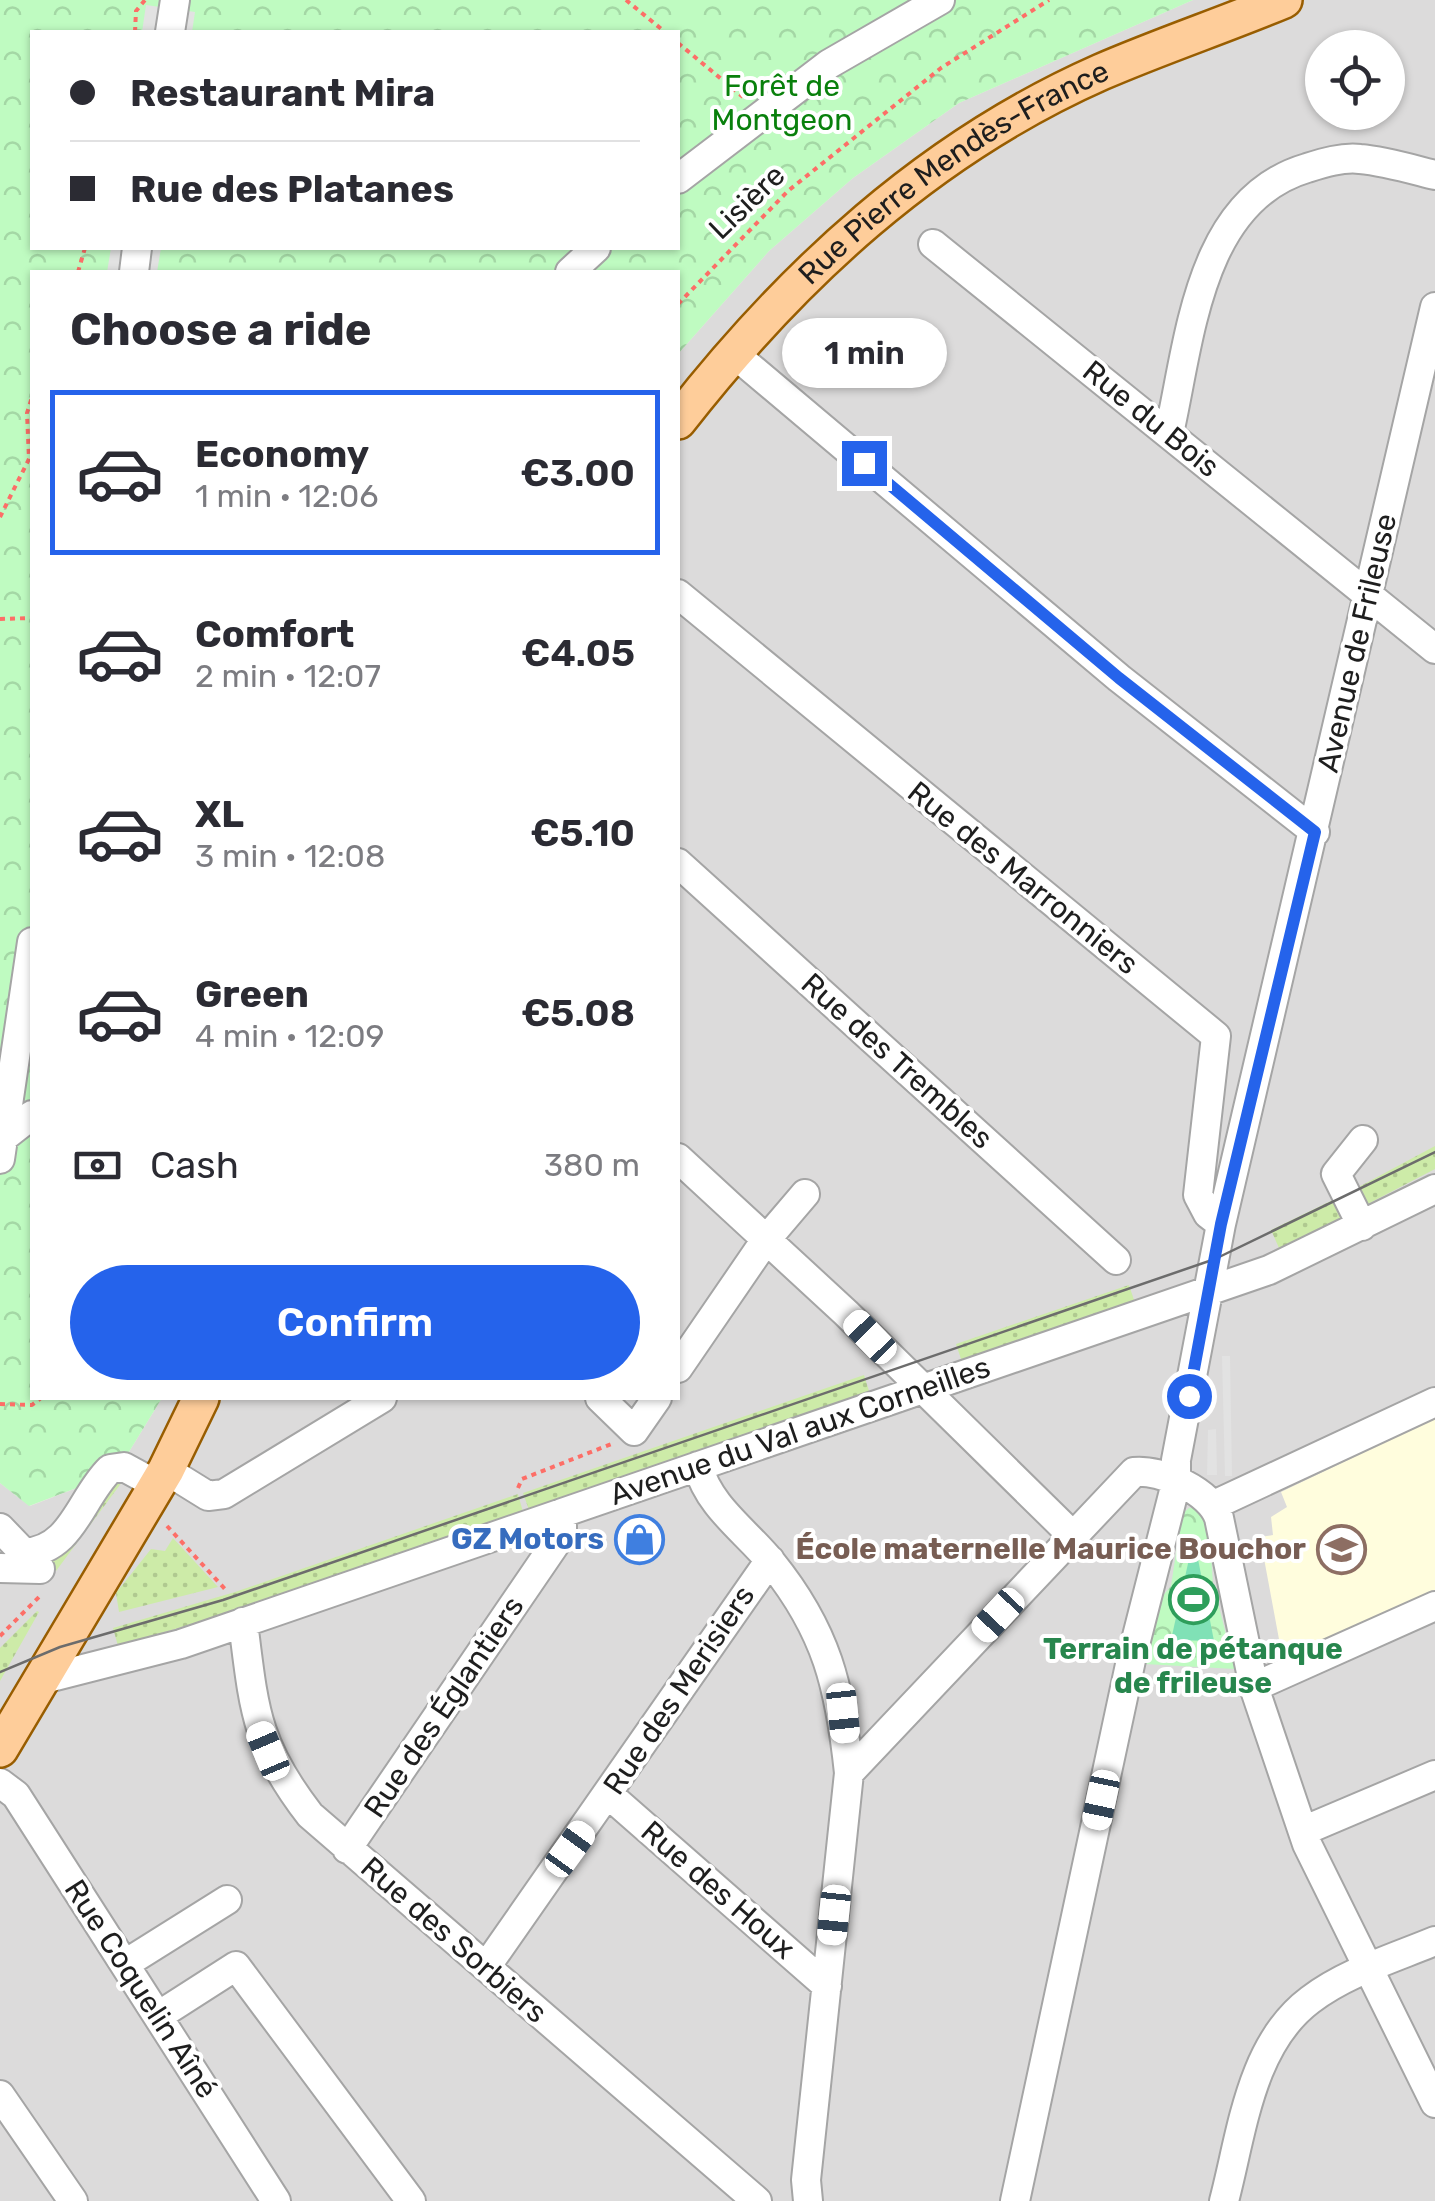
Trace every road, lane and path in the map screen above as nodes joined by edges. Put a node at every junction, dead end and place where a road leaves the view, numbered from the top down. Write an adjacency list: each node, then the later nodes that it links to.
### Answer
1 (145, 0): 7 (path)
2 (175, 0): 8 (street)
3 (626, 0): 9 (path)
4 (940, 0): 11 (street)
5 (1049, 0): 17 (path, Lisière)
6 (1284, 0): 19 (main road, Rue Pierre Mendès-France)
7 (135, 30)
8 (170, 30)
9 (663, 30)
10 (680, 45): 11 (path)
11 (760, 112): 13 (street)
12 (1435, 174): 22 (street)
13 (680, 177)
14 (932, 244): 22 (street, Rue du Bois)
15 (594, 250): 16 (street)
16 (572, 270)
17 (680, 302)
18 (1435, 307): 24 (street, Avenue de Frileuse)
19 (732, 352): 21 (main road, Rue Pierre Mendès-France); 29 (street)
20 (30, 403): 23 (path)
21 (680, 418)
22 (1169, 434): 24 (street, Rue du Bois)
23 (0, 516)
24 (1368, 595): 28 (street, Rue du Bois); 29 (street, Avenue de Frileuse)
25 (680, 596): 38 (street, Rue des Marronniers)
26 (30, 618): 27 (path)
27 (0, 619)
28 (1435, 648)
29 (1315, 832): 38 (street, Avenue de Frileuse)
30 (680, 865): 41 (street, Rue des Trembles)
31 (30, 955): 34 (street)
32 (30, 1116): 34 (street)
33 (1363, 1140): 39 (street)
34 (1, 1145)
35 (680, 1160): 40 (street)
36 (1435, 1189): 39 (street, Avenue du Val aux Corneilles)
37 (805, 1194): 40 (street)
38 (1221, 1224): 42 (street, Avenue de Frileuse)
39 (1362, 1226): 42 (street, Avenue du Val aux Corneilles)
40 (765, 1242): 43 (street); 44 (street)
41 (1116, 1260)
42 (1209, 1291): 44 (street, Avenue du Val aux Corneilles); 54 (street, Avenue de Frileuse)
43 (680, 1365)
44 (922, 1389): 53 (street, Avenue du Val aux Corneilles); 60 (street)
45 (36, 1400): 51 (path)
46 (199, 1400): 55 (main road)
47 (379, 1400): 55 (street)
48 (602, 1400): 52 (street)
49 (656, 1400): 52 (street)
50 (1435, 1402): 57 (street)
51 (0, 1404)
52 (634, 1430): 56 (path)
53 (698, 1466): 58 (street, Avenue du Val aux Corneilles); 61 (street)
54 (1176, 1482): 57 (street); 60 (street); 91 (street, Avenue de Frileuse)
55 (156, 1486): 59 (street); 64 (path); 68 (main road)
56 (518, 1488)
57 (1214, 1506): 69 (street)
58 (562, 1513): 66 (street, Avenue du Val aux Corneilles); 76 (street, Rue des Églantiers)
59 (0, 1528)
60 (1073, 1536): 71 (street)
61 (770, 1560): 71 (street); 74 (street, Rue des Merisiers)
62 (0, 1568): 63 (street)
63 (42, 1580): 67 (path)
64 (224, 1588)
65 (1435, 1606): 69 (street)
66 (244, 1622): 68 (street, Avenue du Val aux Corneilles); 76 (street, Rue des Sorbiers)
67 (0, 1636)
68 (40, 1680): 70 (main road)
69 (1254, 1687): 75 (street)
70 (0, 1749)
71 (849, 1773): 82 (street)
72 (1435, 1775): 75 (street)
73 (0, 1783): 79 (street, Rue Coquelin Aîné)
74 (608, 1794): 80 (street, Rue des Merisiers); 82 (street, Rue des Houx)
75 (1303, 1831): 81 (street)
76 (347, 1849): 80 (street, Rue des Sorbiers)
77 (227, 1900): 79 (street)
78 (1435, 1940): 81 (street)
79 (125, 1964): 83 (street, Rue Coquelin Aîné)
80 (486, 1967): 89 (street, Rue des Sorbiers)
81 (1366, 1971): 85 (street); 92 (street)
82 (827, 1986): 90 (street)
83 (158, 2016): 87 (street, Rue Coquelin Aîné); 88 (street)
84 (0, 2095): 86 (street)
85 (1435, 2102)
86 (73, 2201)
87 (276, 2201)
88 (411, 2201)
89 (757, 2201)
90 (808, 2201)
91 (1015, 2201)
92 (1224, 2201)

